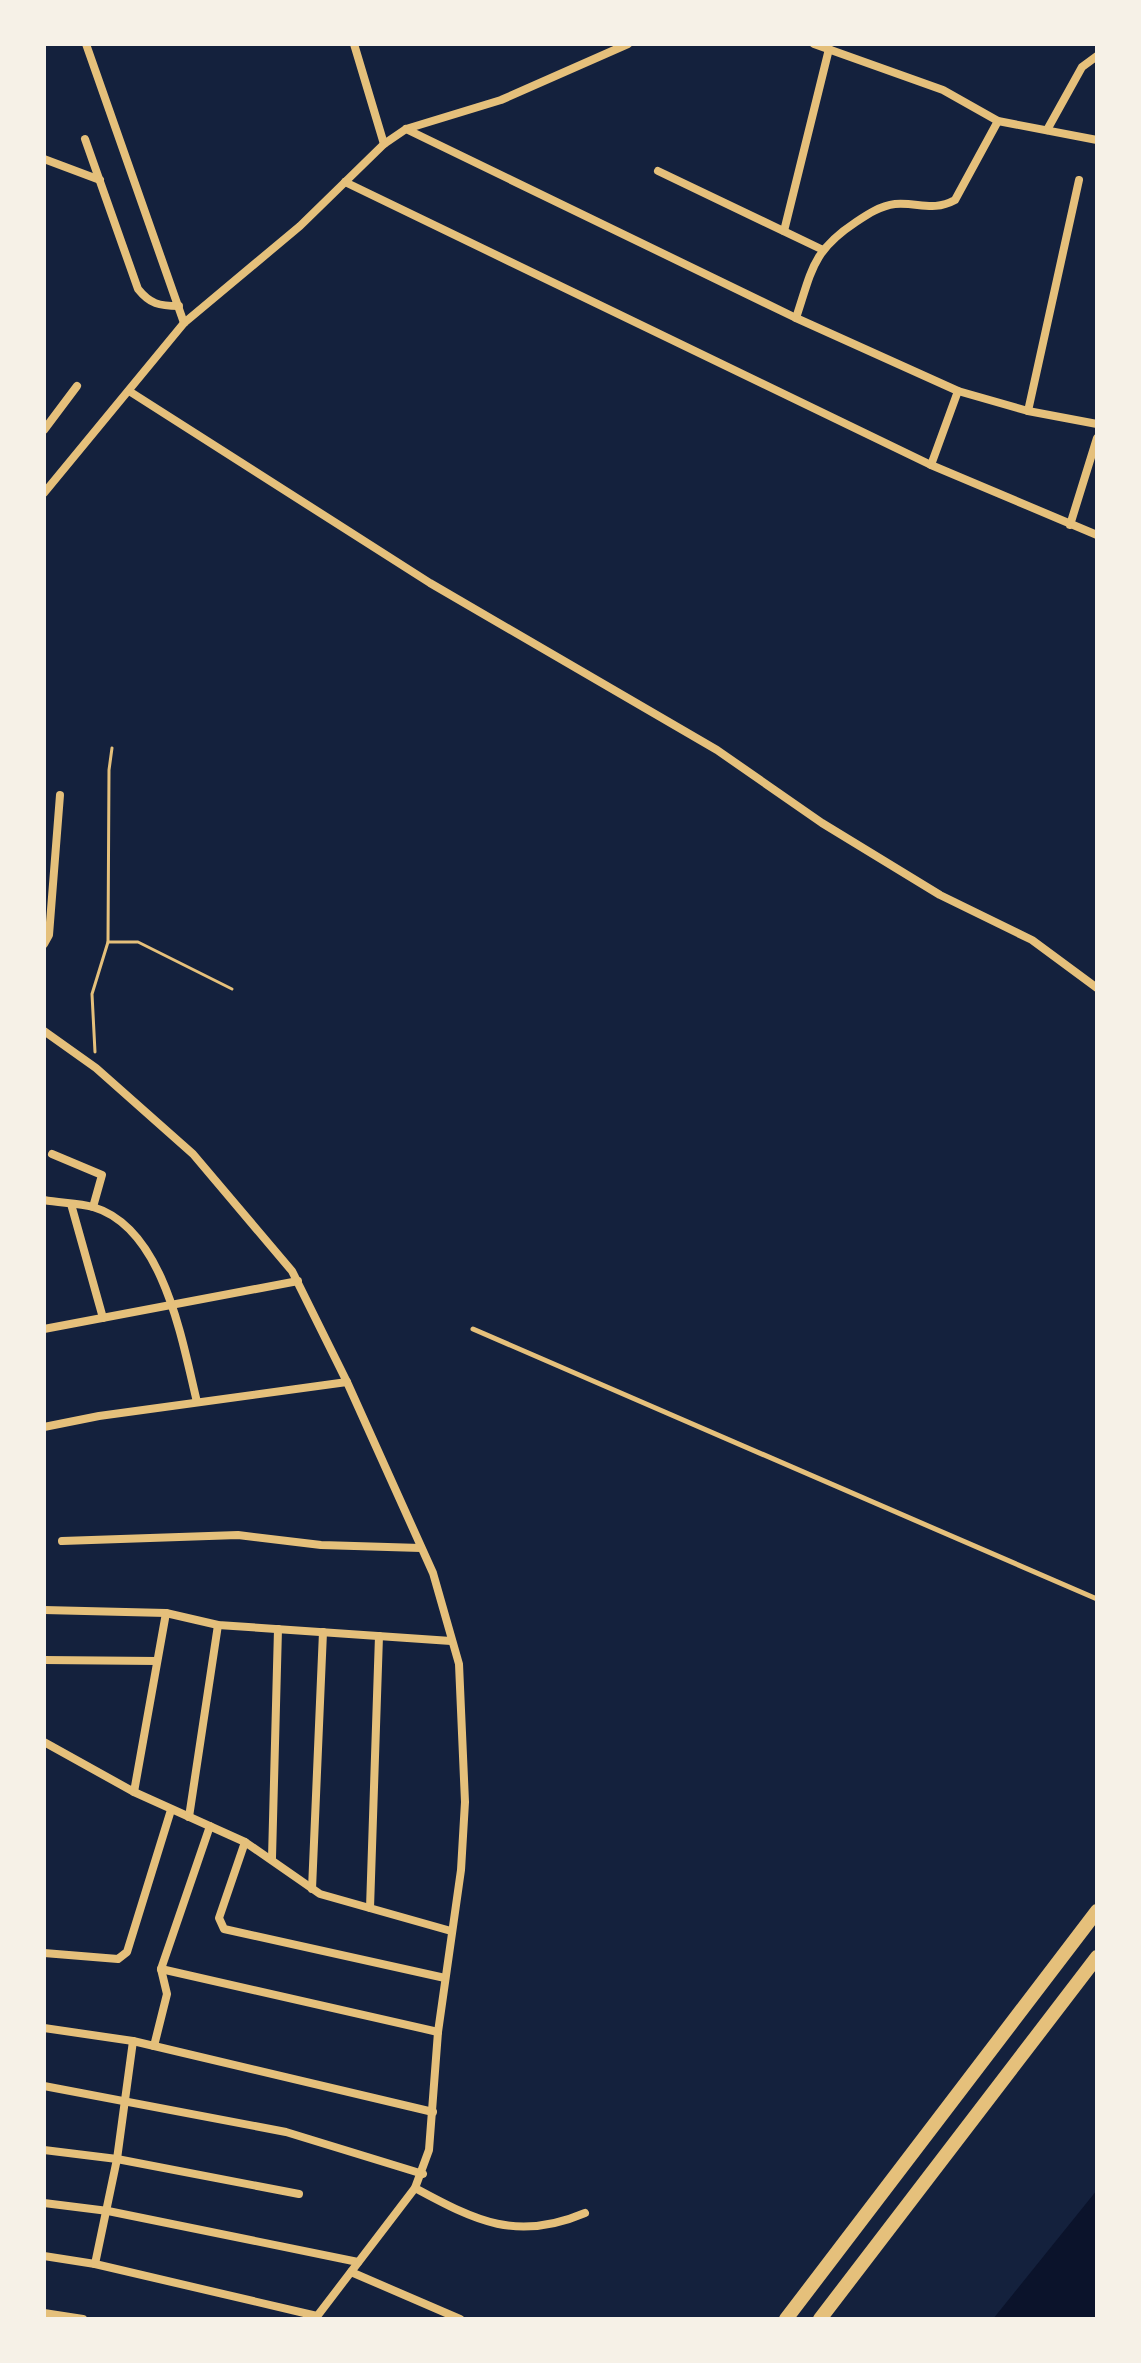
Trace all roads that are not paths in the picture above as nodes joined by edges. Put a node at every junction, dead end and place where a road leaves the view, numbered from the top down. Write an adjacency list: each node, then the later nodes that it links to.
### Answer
1 (86, 44): 20 (street)
2 (354, 44): 12 (street)
3 (628, 44): 8 (street)
4 (814, 44): 5 (street)
5 (829, 49): 7 (street); 18 (street)
6 (1097, 56): 9 (street)
7 (998, 121): 9 (street); 19 (street)
8 (406, 129): 12 (street); 21 (street)
9 (1047, 130): 11 (street)
10 (85, 139): 15 (street)
11 (1097, 140)
12 (384, 144): 17 (street)
13 (44, 159): 15 (street)
14 (658, 171): 18 (street)
15 (100, 180): 20 (street)
16 (1079, 180): 26 (street)
17 (345, 182): 22 (street); 30 (street)
18 (784, 231): 19 (street)
19 (821, 249): 21 (street)
20 (179, 306): 22 (street)
21 (796, 318): 25 (street)
22 (184, 323): 24 (street)
23 (77, 386): 28 (street)
24 (129, 391): 31 (street); 36 (street)
25 (958, 391): 26 (street); 30 (street)
26 (1028, 411): 27 (street)
27 (1097, 424)
28 (44, 430)
29 (1097, 438): 32 (street)
30 (931, 465): 32 (street)
31 (44, 493)
32 (1070, 525): 33 (street)
33 (1097, 535)
34 (60, 795): 35 (street)
35 (44, 944)
36 (1097, 988)
37 (44, 1031): 42 (street)
38 (52, 1154): 41 (street)
39 (44, 1200): 40 (street)
40 (71, 1204): 41 (street); 44 (street)
41 (93, 1207): 43 (street)
42 (298, 1281): 43 (street); 47 (street)
43 (173, 1305): 44 (street); 48 (street)
44 (103, 1318): 45 (street)
45 (44, 1329)
46 (473, 1329): 52 (lane)
47 (347, 1382): 48 (street); 51 (street)
48 (197, 1402): 49 (street)
49 (44, 1427)
50 (62, 1541): 51 (street)
51 (421, 1548): 59 (street)
52 (1097, 1599)
53 (44, 1610): 54 (street)
54 (166, 1613): 55 (street); 61 (street)
55 (218, 1625): 56 (street); 65 (street)
56 (278, 1629): 57 (street); 68 (street)
57 (323, 1632): 58 (street); 69 (street)
58 (379, 1636): 59 (street); 70 (street)
59 (451, 1641): 72 (street)
60 (44, 1660): 61 (street)
61 (157, 1661): 63 (street)
62 (44, 1742): 63 (street)
63 (134, 1792): 64 (street)
64 (171, 1810): 65 (street); 73 (street)
65 (189, 1817): 66 (street)
66 (210, 1826): 67 (street); 75 (street)
67 (245, 1842): 68 (street); 76 (street)
68 (272, 1858): 69 (street)
69 (312, 1889): 70 (street)
70 (370, 1908): 72 (street)
71 (1097, 1911): 100 (main road)
72 (451, 1931): 76 (street)
73 (44, 1953)
74 (1097, 1957): 101 (main road)
75 (161, 1969): 78 (street); 80 (street)
76 (445, 1978): 78 (street)
77 (44, 2028): 79 (street)
78 (438, 2032): 83 (street)
79 (133, 2041): 80 (street); 82 (street)
80 (154, 2046): 83 (street)
81 (44, 2086): 82 (street)
82 (127, 2099): 85 (street); 86 (street)
83 (433, 2112): 86 (street)
84 (44, 2150): 85 (street)
85 (117, 2159): 88 (street); 90 (street)
86 (423, 2174): 87 (street)
87 (415, 2188): 91 (street); 93 (street)
88 (299, 2194)
89 (44, 2203): 90 (street)
90 (108, 2211): 93 (street); 94 (street)
91 (585, 2213)
92 (44, 2256): 94 (street)
93 (358, 2262): 95 (street)
94 (95, 2264): 97 (street)
95 (351, 2272): 97 (street); 99 (street)
96 (44, 2313): 98 (street)
97 (316, 2318)
98 (83, 2319)
99 (460, 2319)
100 (786, 2319)
101 (820, 2319)

